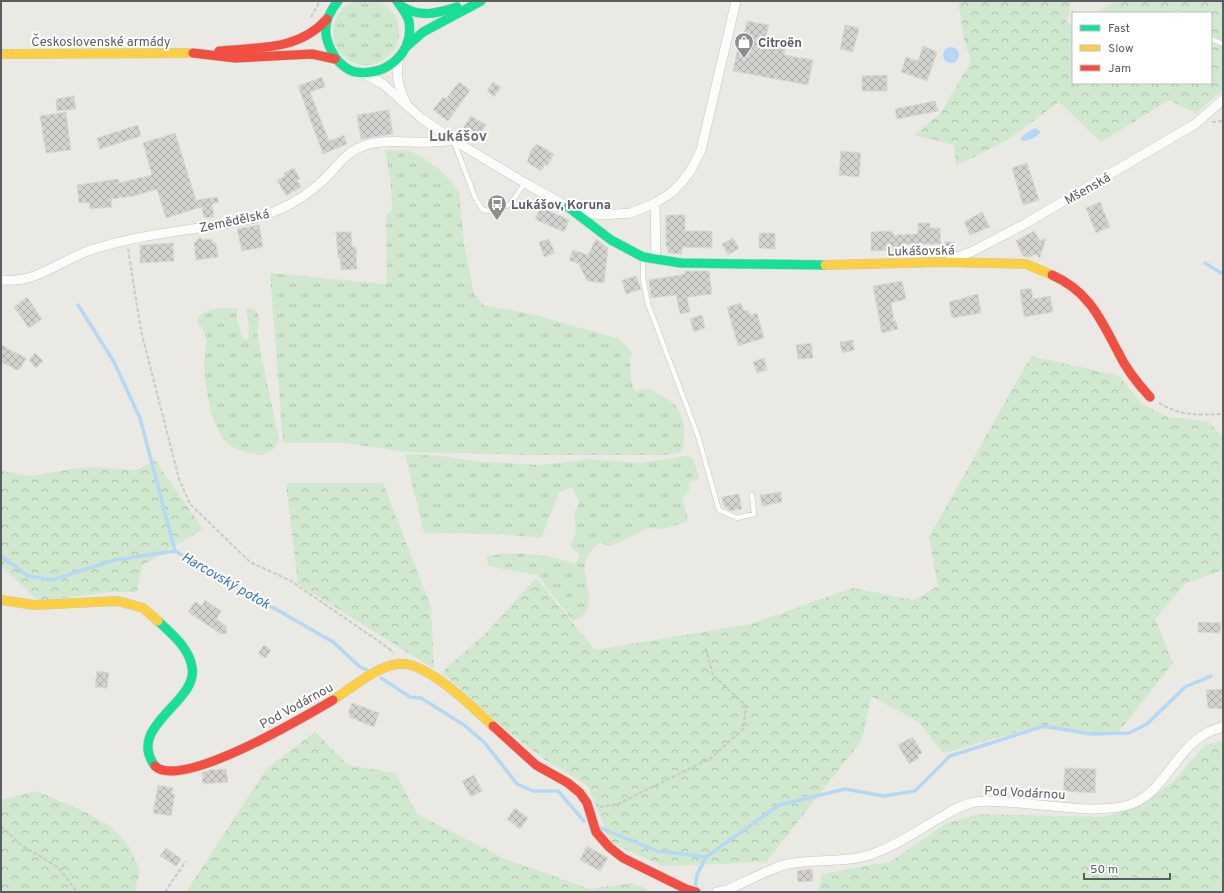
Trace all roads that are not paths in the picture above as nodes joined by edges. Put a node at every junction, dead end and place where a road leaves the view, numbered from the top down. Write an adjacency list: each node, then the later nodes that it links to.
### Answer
1 (477, 1): 5 (street)
2 (481, 1): 9 (street)
3 (736, 1): 19 (street, Československé armády)
4 (335, 3): 6 (street, Československé armády)
5 (400, 4): 9 (street, Československé armády)
6 (327, 19): 10 (street, Československé armády); 12 (street, Československé armády)
7 (1212, 39): 8 (lane)
8 (1223, 44)
9 (407, 46): 13 (street, Československé armády)
10 (201, 53): 11 (street, Československé armády); 12 (street, Československé armády)
11 (1, 54)
12 (335, 59): 14 (street, Československé armády)
13 (399, 59): 14 (street, Československé armády); 16 (street, Československé armády)
14 (363, 74): 16 (street, Československé armády)
15 (1223, 100): 23 (street, Mšenská)
16 (407, 106): 17 (street, Československé armády)
17 (453, 140): 18 (street, Československé armády); 18 (lane); 24 (street, Zemědělská)
18 (525, 184): 20 (street, Československé armády)
19 (655, 203): 20 (street, Československé armády); 22 (street)
20 (568, 207): 21 (street, Lukášovská)
21 (643, 257): 22 (street, Lukášovská); 26 (lane)
22 (656, 259): 23 (street, Lukášovská)
23 (943, 262): 25 (street, Lukášovská)
24 (1, 280)
25 (1150, 397)
26 (752, 495)
27 (1, 600): 29 (street, Pod Vodárnou)
28 (1223, 727): 30 (street, Pod Vodárnou)
29 (694, 891)
30 (717, 892)

